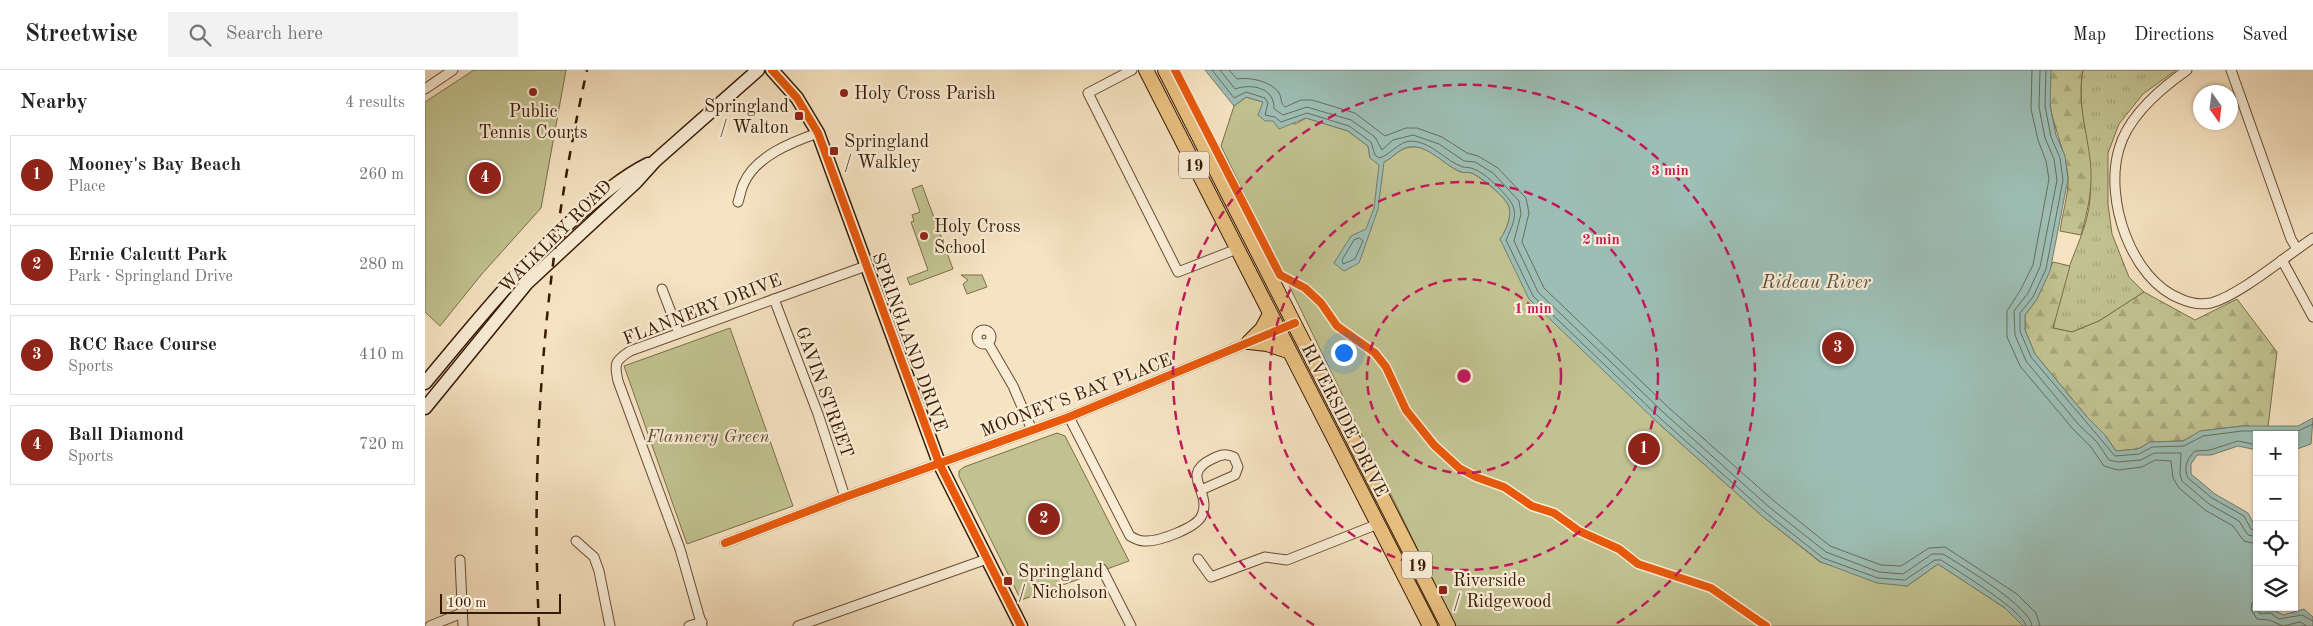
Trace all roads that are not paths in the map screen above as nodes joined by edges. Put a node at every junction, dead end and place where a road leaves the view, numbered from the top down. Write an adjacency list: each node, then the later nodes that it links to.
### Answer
1 (453, 70): 9 (street)
2 (758, 70): 11 (main road, WALKLEY ROAD)
3 (772, 70): 10 (main road, SPRINGLAND DRIVE)
4 (1132, 70): 14 (street)
5 (1146, 70): 14 (main road, RIVERSIDE DRIVE / 19)
6 (1165, 70): 22 (main road, RIVERSIDE DRIVE / 19)
7 (2187, 70): 16 (street)
8 (2231, 70): 15 (street)
9 (425, 89)
10 (818, 134): 12 (street); 17 (main road, SPRINGLAND DRIVE)
11 (655, 161): 28 (main road, WALKLEY ROAD); 29 (main road, WALKLEY ROAD)
12 (738, 202)
13 (2313, 238): 15 (street)
14 (1237, 249): 20 (main road, RIVERSIDE DRIVE / 19)
15 (2297, 249): 16 (street)
16 (2282, 260): 21 (street)
17 (866, 266): 19 (street, FLANNERY DRIVE); 32 (main road, SPRINGLAND DRIVE)
18 (662, 289): 24 (street)
19 (773, 299): 24 (street, FLANNERY DRIVE); 34 (street, GAVIN STREET)
20 (1270, 314): 23 (main road, RIVERSIDE DRIVE / 19); 25 (main road)
21 (2313, 317)
22 (1295, 323): 23 (street, MOONEY'S BAY PLACE); 52 (main road, RIVERSIDE DRIVE / 19)
23 (1278, 331): 25 (street, MOONEY'S BAY PLACE); 27 (main road, RIVERSIDE DRIVE / 19)
24 (679, 333): 43 (street, FLANNERY DRIVE)
25 (1249, 342): 27 (main road); 30 (street, MOONEY'S BAY PLACE)
26 (989, 343): 31 (street)
27 (1288, 351): 35 (main road, RIVERSIDE DRIVE / 19)
28 (425, 383)
29 (425, 408)
30 (1069, 417): 31 (street, MOONEY'S BAY PLACE); 33 (street)
31 (1032, 430): 32 (street, MOONEY'S BAY PLACE)
32 (939, 463): 34 (street, MOONEY'S BAY PLACE); 38 (main road, SPRINGLAND DRIVE)
33 (1201, 490): 33 (street)
34 (845, 497): 37 (street, MOONEY'S BAY PLACE)
35 (1377, 524): 39 (street); 44 (main road, RIVERSIDE DRIVE / 19)
36 (577, 541): 47 (street)
37 (725, 543)
38 (987, 559): 49 (street); 50 (main road, SPRINGLAND DRIVE)
39 (1199, 559)
40 (460, 560): 42 (street)
41 (1102, 569): 51 (street)
42 (462, 613): 45 (street); 46 (street)
43 (702, 624): 48 (street)
44 (1429, 625)
45 (430, 626)
46 (463, 626)
47 (610, 626)
48 (689, 626)
49 (798, 626)
50 (1021, 626)
51 (1131, 626)
52 (1448, 626)

